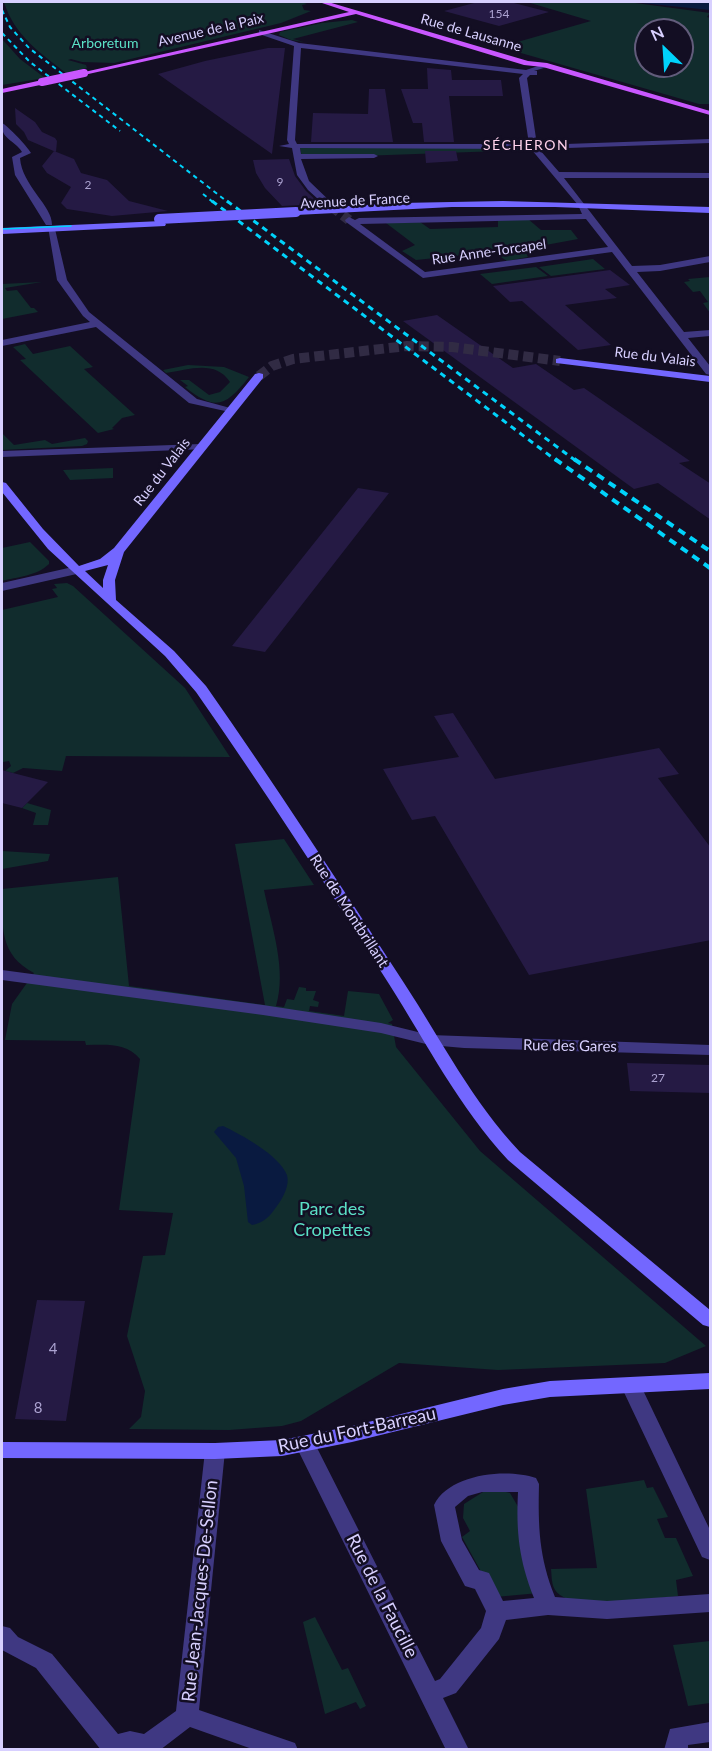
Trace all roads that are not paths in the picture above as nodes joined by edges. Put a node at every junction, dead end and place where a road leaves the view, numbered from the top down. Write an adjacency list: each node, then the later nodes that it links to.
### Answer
1 (322, 2): 2 (main road, Rue de Lausanne)
2 (342, 7): 3 (main road, Rue de Lausanne); 4 (main road, Avenue de la Paix)
3 (357, 12): 4 (main road); 5 (main road, Rue de Lausanne); 8 (main road, Rue de Lausanne)
4 (314, 13): 5 (main road); 6 (main road, Avenue de la Paix)
5 (377, 20): 8 (main road, Rue de Lausanne)
6 (262, 32): 7 (street); 11 (main road, Avenue de la Paix, bridge)
7 (298, 45): 10 (street); 16 (street)
8 (544, 65): 9 (main road, Rue de Lausanne); 10 (street)
9 (556, 68): 10 (street); 12 (main road, Rue de Lausanne)
10 (526, 73): 17 (street)
11 (2, 91)
12 (711, 113)
13 (2, 125): 30 (street)
14 (711, 141): 17 (street)
15 (283, 146): 16 (street)
16 (294, 146): 17 (street); 18 (street)
17 (531, 149): 18 (street); 19 (street)
18 (296, 157): 23 (street)
19 (557, 175): 20 (street); 21 (street)
20 (711, 175)
21 (573, 195): 22 (street); 25 (street)
22 (562, 205): 25 (main road, Avenue de France); 26 (main road, Avenue de France)
23 (331, 206)
24 (711, 210): 25 (main road, Avenue de France)
25 (585, 211): 26 (main road, Avenue de France); 27 (main road, Avenue de France); 28 (street, Avenue de France); 32 (street)
26 (297, 215): 30 (main road, Avenue de France)
27 (711, 216)
28 (354, 221): 32 (street, Rue Anne-Torcapel)
29 (2, 226): 30 (main road, Avenue de France)
30 (50, 226): 31 (main road, Avenue de France); 35 (street)
31 (2, 231)
32 (614, 249): 34 (street)
33 (711, 259): 34 (street)
34 (631, 269): 37 (street)
35 (95, 322): 38 (street); 43 (street)
36 (711, 333): 37 (street)
37 (682, 335): 40 (street)
38 (4, 340)
39 (560, 361): 42 (main road, Rue du Valais)
40 (711, 372)
41 (259, 376): 43 (main road, Rue du Valais)
42 (711, 379)
43 (230, 411): 44 (main road, Rue du Valais)
44 (201, 447): 45 (street); 47 (main road, Rue du Valais)
45 (2, 454)
46 (2, 485): 48 (main road, Rue de Montbrillant)
47 (118, 551): 48 (main road, Rue du Valais); 50 (main road)
48 (77, 570): 49 (street); 50 (main road, Rue de Montbrillant)
49 (2, 587)
50 (110, 601): 52 (main road, Rue de Montbrillant)
51 (2, 975): 52 (street, Rue des Gares)
52 (430, 1040): 53 (street, Rue des Gares); 54 (main road, Rue de Montbrillant)
53 (711, 1050)
54 (711, 1320)
55 (711, 1381): 56 (main road, Rue du Fort-Barreau)
56 (631, 1386): 57 (main road, Rue du Fort-Barreau); 60 (street)
57 (305, 1444): 59 (main road, Rue du Fort-Barreau); 65 (street, Rue de la Faucille)
58 (2, 1450): 59 (main road, Rue du Fort-Barreau)
59 (216, 1451): 66 (street, Rue Jean-Jacques-De-Sellon)
60 (711, 1551)
61 (711, 1603): 62 (street)
62 (548, 1605): 63 (street); 63 (street)
63 (497, 1611): 65 (street)
64 (2, 1635): 68 (street)
65 (431, 1692): 71 (street, Rue de la Faucille)
66 (187, 1716): 69 (street, Rue Jean-Jacques-De-Sellon); 70 (street)
67 (711, 1732): 72 (street)
68 (113, 1748): 69 (street)
69 (147, 1748)
70 (287, 1749)
71 (458, 1749)
72 (676, 1749)

